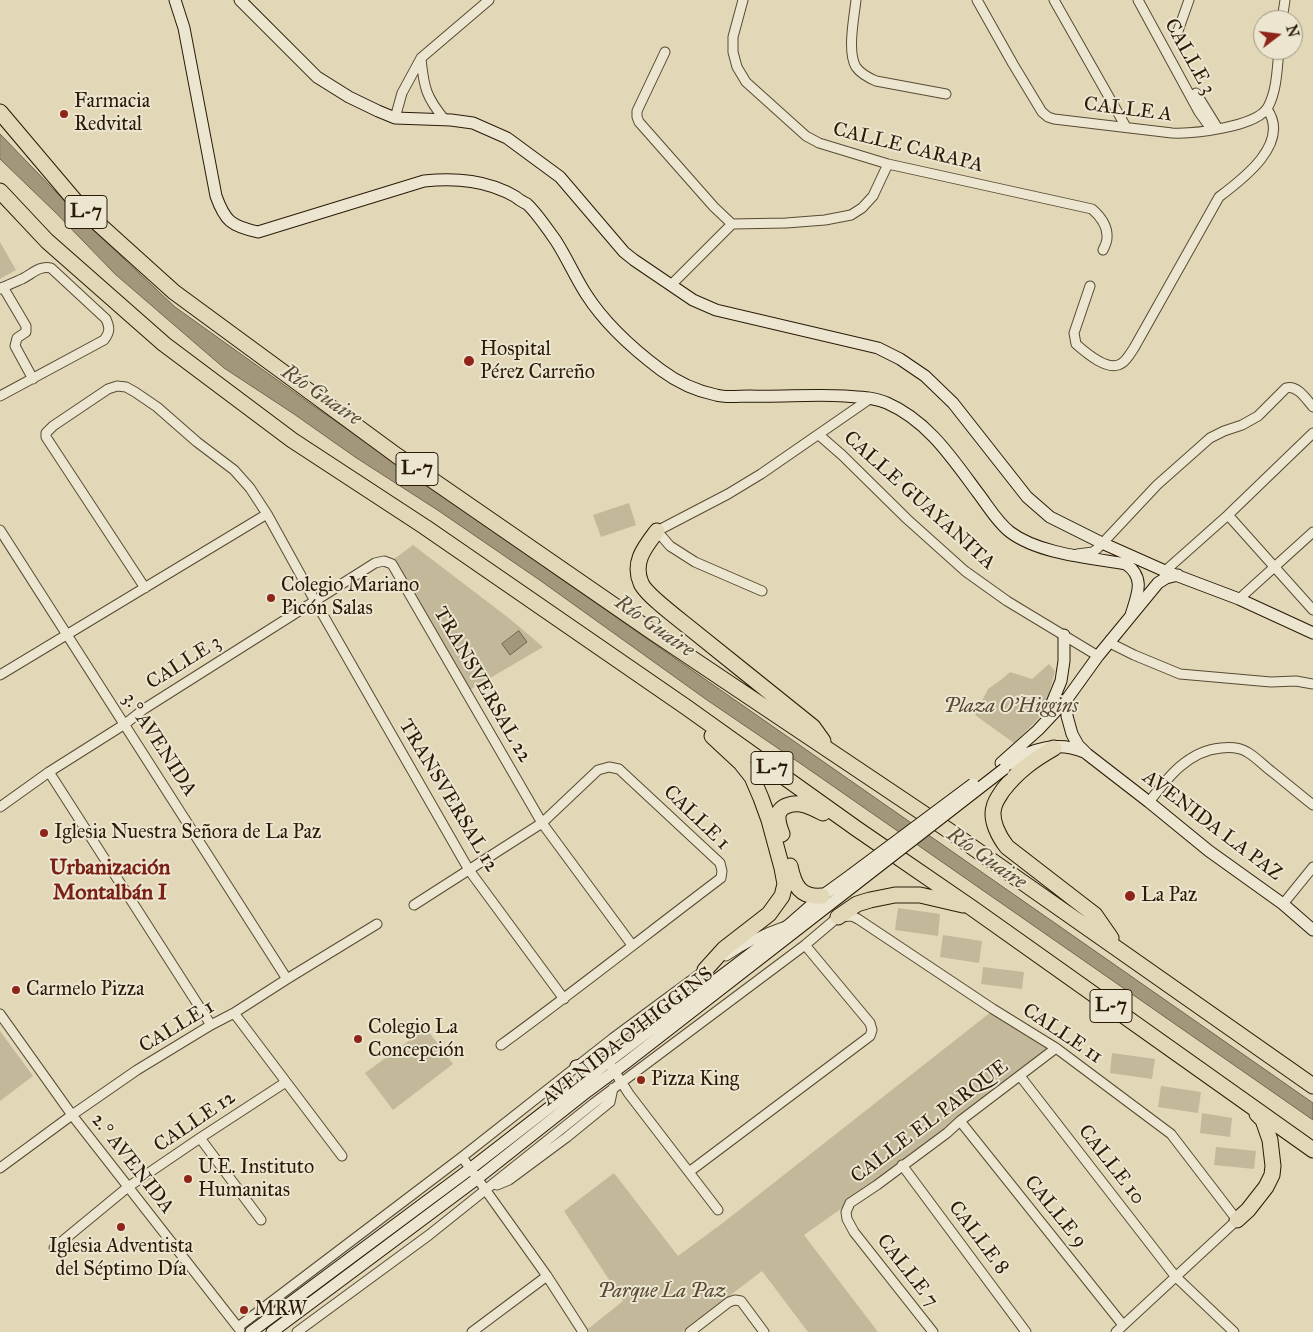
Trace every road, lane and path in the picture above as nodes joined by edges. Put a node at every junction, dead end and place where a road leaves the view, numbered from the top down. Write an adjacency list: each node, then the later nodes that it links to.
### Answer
1 (175, 0): 32 (main road)
2 (240, 0): 19 (main road)
3 (489, 0): 14 (street)
4 (743, 0): 23 (street, CALLE CARAPA)
5 (856, 0): 16 (street)
6 (977, 0): 21 (street, CALLE A)
7 (1054, 0): 21 (street)
8 (1138, 0): 12 (street, CALLE 3)
9 (1143, 0): 12 (street, CALLE 3)
10 (1190, 0): 11 (street)
11 (1178, 31)
12 (1159, 33): 22 (street, CALLE 3)
13 (665, 52): 25 (street)
14 (422, 58): 19 (street); 20 (street)
15 (1278, 60): 17 (street)
16 (946, 94)
17 (1267, 109): 22 (street, CALLE A); 28 (street)
18 (0, 112): 65 (highway, L-7)
19 (395, 118): 20 (main road)
20 (445, 120): 27 (main road)
21 (1126, 127): 22 (street, CALLE A)
22 (1215, 130)
23 (888, 164): 25 (street); 26 (street, CALLE CARAPA)
24 (0, 191): 61 (highway, L-7)
25 (732, 224): 27 (street)
26 (1103, 250)
27 (672, 284): 41 (main road)
28 (1090, 286)
29 (2, 288): 30 (street); 30 (street)
30 (34, 379): 31 (street)
31 (0, 396)
32 (871, 398): 35 (street, CALLE GUAYANITA); 42 (main road)
33 (1313, 407): 41 (street)
34 (1313, 433): 37 (street)
35 (819, 435): 39 (street, CALLE GUAYANITA); 54 (street, CALLE GUAYANITA)
36 (267, 514): 47 (street); 47 (street, TRANSVERSAL 12); 50 (street, TRANSVERSAL 12)
37 (1228, 515): 44 (street); 45 (street)
38 (0, 530): 55 (street, 3.° AVENIDA)
39 (657, 531): 48 (street); 65 (highway)
40 (1313, 532): 44 (street)
41 (1102, 543): 42 (street); 45 (main road)
42 (1070, 555): 52 (main road, AVENIDA O'HIGGINS)
43 (392, 564): 50 (street, CALLE 3); 72 (street, TRANSVERSAL 22)
44 (1274, 567): 49 (street); 51 (street)
45 (1165, 571): 46 (main road)
46 (1178, 576): 49 (main road); 52 (main road, AVENIDA O'HIGGINS)
47 (145, 588): 55 (street)
48 (762, 591)
49 (1239, 599): 53 (main road)
50 (315, 601): 62 (street, CALLE 3); 75 (street, TRANSVERSAL 12)
51 (1313, 610)
52 (1131, 615): 56 (main road, AVENIDA O'HIGGINS)
53 (1313, 633)
54 (1064, 635): 57 (street, CALLE GUAYANITA); 63 (main road)
55 (67, 636): 58 (street); 62 (street, 3.° AVENIDA)
56 (1110, 640): 57 (main road, AVENIDA O'HIGGINS); 59 (street)
57 (1098, 656): 60 (main road, AVENIDA O'HIGGINS)
58 (0, 676)
59 (1313, 684)
60 (1067, 699): 63 (main road, AVENIDA O'HIGGINS); 66 (main road, AVENIDA LA PAZ)
61 (686, 708): 73 (highway, L-7); 88 (highway)
62 (125, 724): 68 (street, CALLE 3); 89 (street, 3.° AVENIDA)
63 (1038, 730): 67 (main road, AVENIDA O'HIGGINS)
64 (1054, 748): 66 (main road, AVENIDA LA PAZ); 67 (main road, AVENIDA LA PAZ); 87 (highway)
65 (830, 751): 87 (highway, L-7)
66 (1087, 754): 69 (main road, AVENIDA LA PAZ)
67 (1003, 766): 76 (main road, AVENIDA O'HIGGINS, bridge)
68 (49, 772): 71 (street, CALLE 3); 93 (street)
69 (1149, 802): 70 (street); 78 (main road, AVENIDA LA PAZ)
70 (1313, 805)
71 (0, 806)
72 (542, 824): 75 (street, CALLE 1); 85 (street, TRANSVERSAL 22); 85 (street, CALLE 1)
73 (857, 829): 77 (highway); 80 (highway, L-7)
74 (1313, 867): 78 (street)
75 (469, 870): 79 (street, CALLE 1); 90 (street, TRANSVERSAL 12)
76 (854, 879): 77 (main road, AVENIDA O'HIGGINS); 97 (main road, AVENIDA O'HIGGINS)
77 (822, 896): 83 (main road, AVENIDA O'HIGGINS)
78 (1283, 904): 84 (main road, AVENIDA LA PAZ)
79 (414, 905)
80 (972, 908): 81 (highway); 103 (highway, L-7)
81 (838, 917): 86 (street, AVENIDA O'HIGGINS); 95 (street, CALLE 11)
82 (378, 924): 89 (street, CALLE 1)
83 (790, 924): 88 (street, AVENIDA O'HIGGINS); 97 (main road, AVENIDA O'HIGGINS)
84 (1313, 930)
85 (632, 945): 90 (street, CALLE 1)
86 (805, 945): 100 (street, AVENIDA O'HIGGINS); 112 (street)
87 (1117, 948): 101 (highway, L-7)
88 (705, 970): 96 (street, AVENIDA O'HIGGINS)
89 (287, 979): 92 (street, CALLE 1)
90 (564, 1000): 94 (street, CALLE 1)
91 (0, 1014): 104 (street, 2.° AVENIDA)
92 (234, 1014): 93 (street, CALLE 1); 99 (street)
93 (211, 1025): 104 (street, CALLE 1)
94 (501, 1046)
95 (1056, 1048): 98 (street, CALLE EL PARQUE); 118 (street, CALLE 11)
96 (576, 1066): 97 (main road); 109 (street, AVENIDA O'HIGGINS)
97 (611, 1067): 100 (street); 102 (street); 113 (main road, AVENIDA O'HIGGINS)
98 (1020, 1076): 105 (street, CALLE EL PARQUE); 122 (street, CALLE 10)
99 (286, 1082): 106 (street, CALLE 12); 108 (street)
100 (622, 1083): 102 (street, AVENIDA O'HIGGINS); 112 (street)
101 (1313, 1086)
102 (612, 1090): 115 (street)
103 (1250, 1105): 107 (highway, L-7); 118 (highway)
104 (72, 1115): 111 (street, CALLE 1); 114 (street, 2.° AVENIDA)
105 (960, 1121): 110 (street, CALLE EL PARQUE); 123 (street, CALLE 9)
106 (200, 1138): 114 (street, CALLE 12); 117 (street)
107 (1313, 1150)
108 (342, 1156)
109 (462, 1157): 113 (street); 124 (street, AVENIDA O'HIGGINS)
110 (902, 1165): 119 (street, CALLE EL PARQUE); 133 (street, CALLE 8)
111 (0, 1168)
112 (689, 1172): 116 (street)
113 (474, 1173): 115 (street); 125 (main road, AVENIDA O'HIGGINS); 126 (main road, AVENIDA O'HIGGINS)
114 (128, 1187): 120 (street, CALLE 12); 124 (street, 2.° AVENIDA)
115 (486, 1190): 121 (street); 127 (street)
116 (718, 1210)
117 (261, 1220)
118 (1237, 1220): 122 (street)
119 (854, 1232): 132 (street, CALLE 7)
120 (54, 1248)
121 (547, 1276): 128 (street); 129 (street)
122 (1175, 1276): 123 (street); 135 (street, CALLE 10)
123 (1123, 1325): 134 (street)
124 (241, 1330)
125 (251, 1332)
126 (272, 1332)
127 (297, 1332)
128 (472, 1332)
129 (583, 1332)
130 (690, 1332): 131 (street)
131 (764, 1332)
132 (933, 1332)
133 (1026, 1332)
134 (1116, 1332)
135 (1234, 1332)

